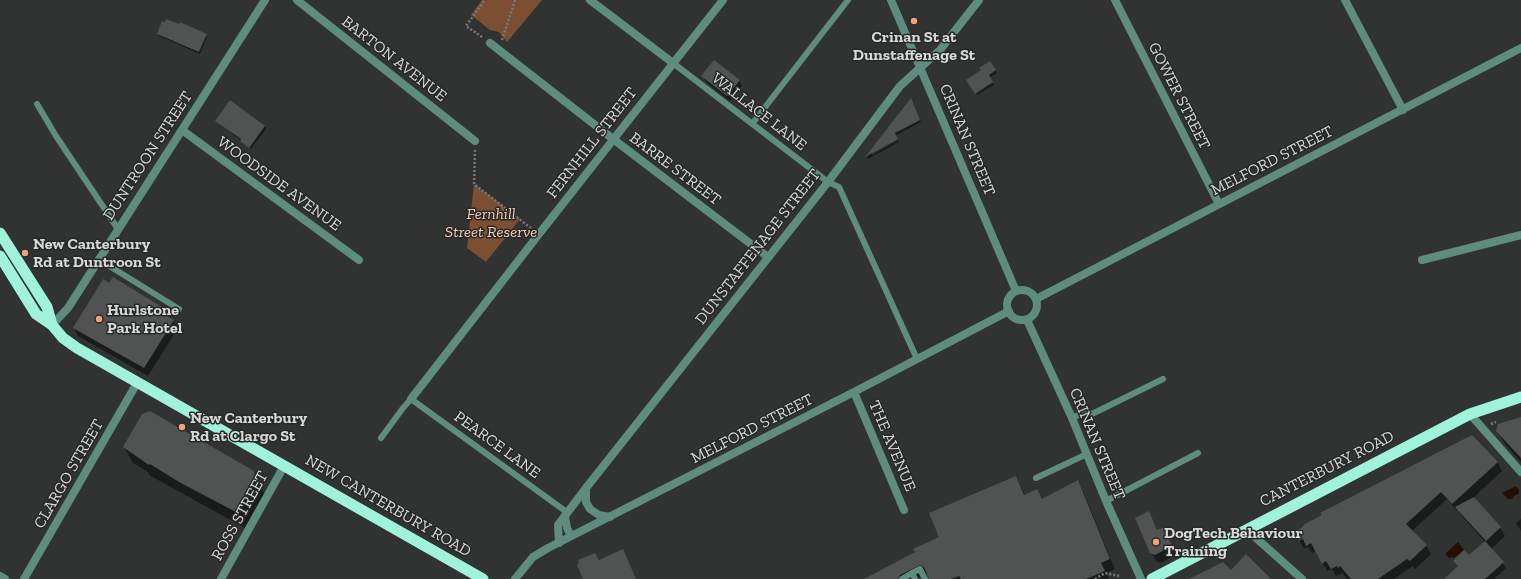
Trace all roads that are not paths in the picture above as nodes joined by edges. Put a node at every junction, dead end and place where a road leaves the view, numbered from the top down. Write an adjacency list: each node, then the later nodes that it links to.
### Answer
1 (265, 0): 17 (street, DUNTROON STREET)
2 (297, 0): 19 (street, BARTON AVENUE)
3 (590, 0): 12 (street, WALLACE LANE)
4 (722, 0): 12 (street, FERNHILL STREET)
5 (848, 0): 16 (lane)
6 (891, 0): 13 (street, CRINAN STREET)
7 (979, 0): 13 (street, DUNSTAFFENAGE STREET)
8 (1115, 0): 21 (street, GOWER STREET)
9 (1345, 0): 15 (street)
10 (490, 43): 18 (street, BARRE STREET)
11 (1521, 48): 15 (street, MELFORD STREET)
12 (673, 63): 16 (lane, WALLACE LANE); 18 (street, FERNHILL STREET)
13 (920, 68): 20 (street, DUNSTAFFENAGE STREET); 30 (street, CRINAN STREET)
14 (37, 104): 22 (lane)
15 (1403, 110): 21 (street, MELFORD STREET)
16 (752, 124): 20 (lane, WALLACE LANE)
17 (182, 130): 22 (street, DUNTROON STREET); 28 (street, WOODSIDE AVENUE)
18 (613, 139): 26 (street, BARRE STREET); 41 (street, FERNHILL STREET)
19 (475, 141)
20 (828, 182): 26 (street, DUNSTAFFENAGE STREET); 36 (lane, WALLACE LANE)
21 (1219, 204): 31 (street, MELFORD STREET)
22 (118, 229): 27 (street, DUNTROON STREET)
23 (0, 233): 35 (highway, NEW CANTERBURY ROAD)
24 (1521, 235): 29 (street)
25 (0, 256): 35 (highway, NEW CANTERBURY ROAD)
26 (768, 256): 50 (street, DUNSTAFFENAGE STREET)
27 (98, 259): 32 (lane); 35 (street, DUNTROON STREET)
28 (359, 260)
29 (1422, 260)
30 (1016, 291): 31 (street); 33 (street)
31 (1036, 299): 34 (street)
32 (179, 309)
33 (1009, 311): 34 (street); 36 (street, MELFORD STREET)
34 (1027, 320): 43 (street, CRINAN STREET)
35 (52, 325): 38 (highway, NEW CANTERBURY ROAD)
36 (917, 358): 39 (street, MELFORD STREET)
37 (1163, 379): 43 (lane)
38 (137, 383): 47 (highway, NEW CANTERBURY ROAD); 61 (street, CLARGO STREET)
39 (854, 392): 52 (street, THE AVENUE); 54 (street, MELFORD STREET)
40 (1521, 397): 42 (highway, CANTERBURY ROAD)
41 (411, 399): 44 (lane); 53 (lane, PEARCE LANE)
42 (1470, 414): 48 (street); 55 (highway, CANTERBURY ROAD)
43 (1072, 418): 46 (street, CRINAN STREET)
44 (380, 438)
45 (1198, 453): 51 (lane)
46 (1088, 454): 49 (lane); 51 (street, CRINAN STREET)
47 (284, 466): 62 (street, ROSS STREET); 63 (highway, NEW CANTERBURY ROAD)
48 (1521, 472)
49 (1036, 478)
50 (586, 488): 53 (street, DUNSTAFFENAGE STREET); 54 (street)
51 (1106, 501): 67 (street, CRINAN STREET)
52 (904, 510)
53 (566, 515): 56 (street); 57 (street, DUNSTAFFENAGE STREET)
54 (610, 517): 56 (street, MELFORD STREET)
55 (1246, 529): 68 (highway, CANTERBURY ROAD); 69 (street)
56 (571, 536): 57 (street, MELFORD STREET)
57 (559, 543): 64 (street, MELFORD STREET)
58 (0, 576): 60 (street)
59 (914, 576): 65 (lane); 66 (lane)
60 (5, 579)
61 (24, 579)
62 (221, 579)
63 (483, 579)
64 (515, 579)
65 (902, 579)
66 (925, 579)
67 (1141, 579)
68 (1152, 579)
69 (1302, 579)

